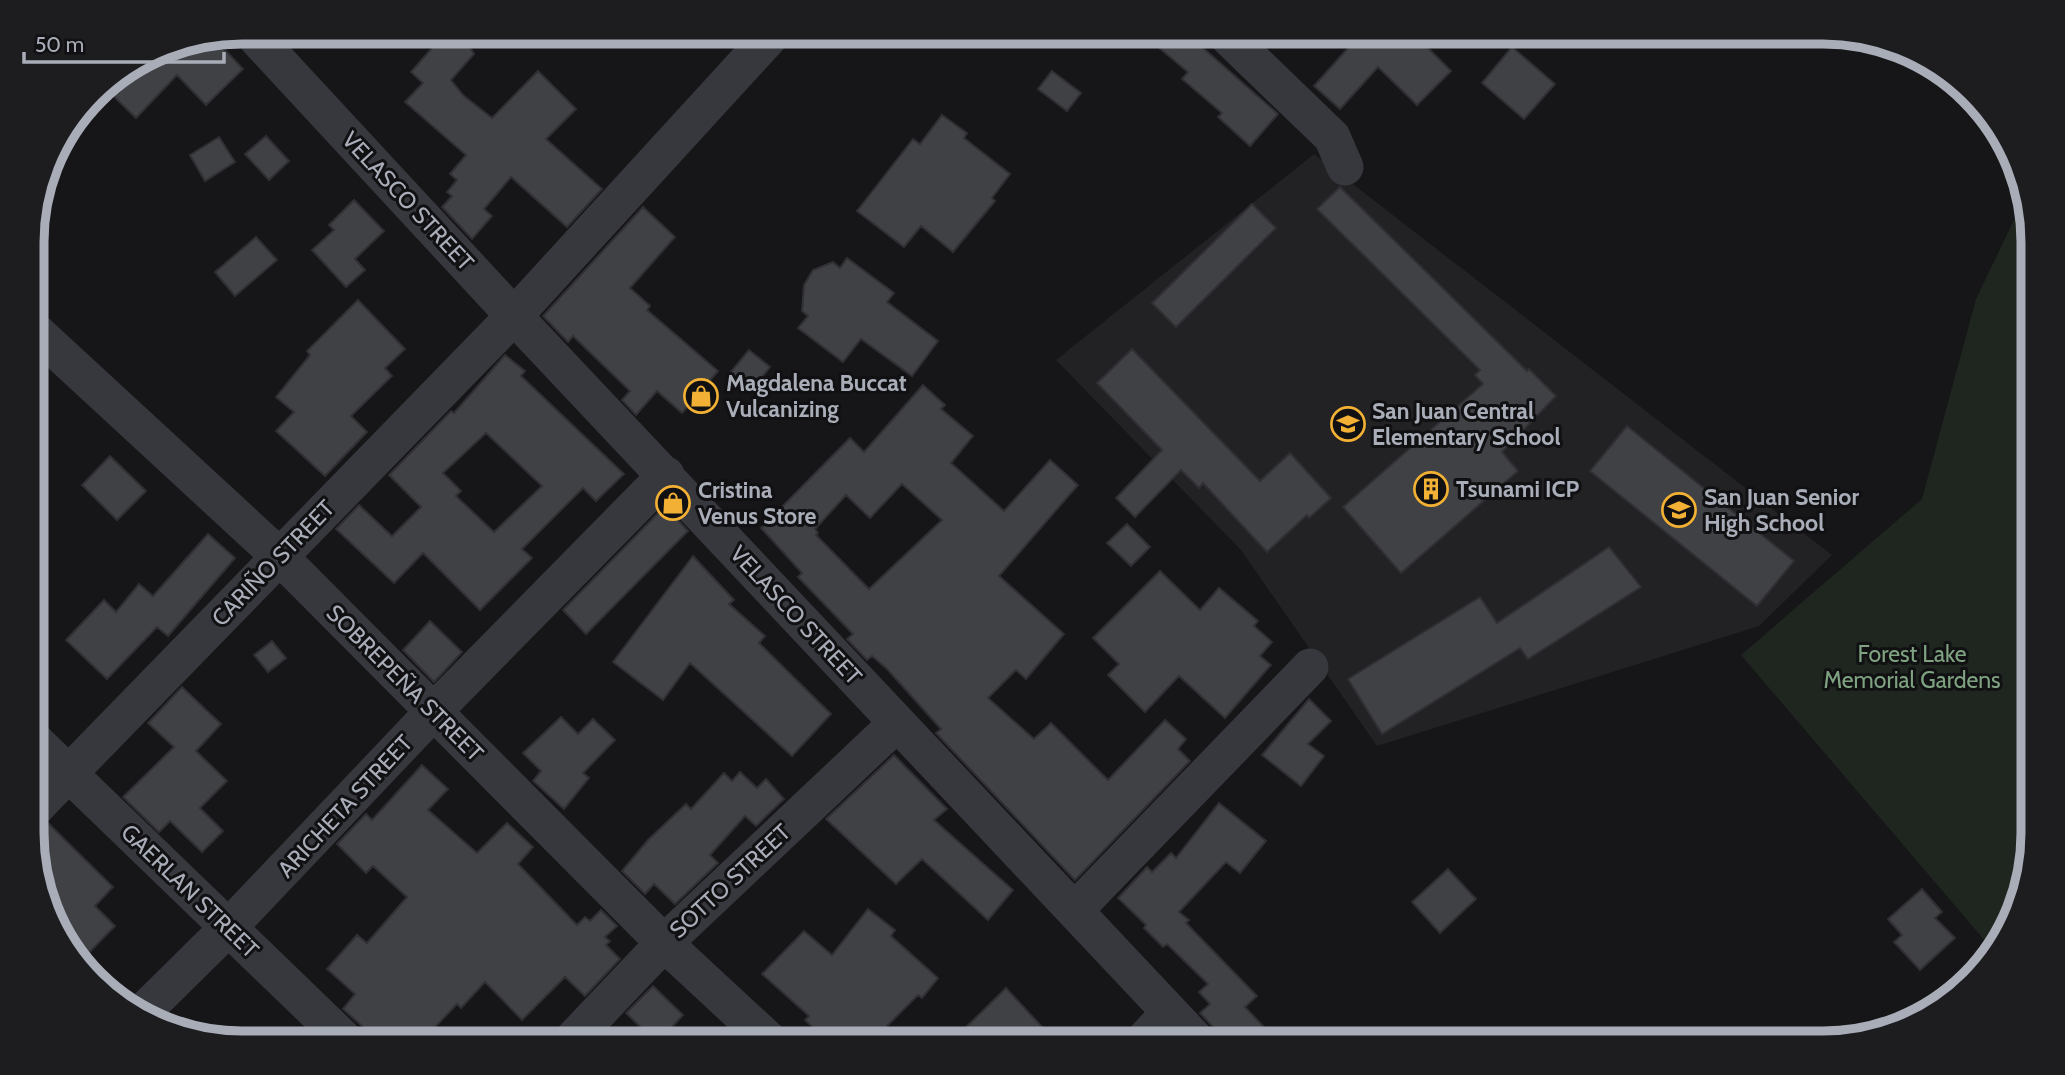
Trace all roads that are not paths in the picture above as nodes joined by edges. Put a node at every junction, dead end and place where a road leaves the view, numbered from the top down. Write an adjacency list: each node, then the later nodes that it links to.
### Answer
1 (262, 44): 5 (street, VELASCO STREET)
2 (763, 44): 5 (street, CARIÑO STREET)
3 (1235, 44): 4 (street)
4 (1345, 167)
5 (514, 316): 7 (street, VELASCO STREET); 8 (street, CARIÑO STREET)
6 (44, 339): 8 (street, SOBREPEÑA STREET)
7 (666, 475): 10 (street, ARICHETA STREET); 11 (street, VELASCO STREET)
8 (279, 556): 10 (street, SOBREPEÑA STREET); 13 (street, CARIÑO STREET)
9 (1310, 667): 15 (street)
10 (433, 712): 16 (street, ARICHETA STREET); 17 (street, SOBREPEÑA STREET)
11 (896, 724): 15 (street, VELASCO STREET); 17 (street, SOTTO STREET)
12 (44, 749): 13 (street, GAERLAN STREET)
13 (69, 775): 14 (street, CARIÑO STREET); 16 (street, GAERLAN STREET)
14 (44, 799)
15 (1076, 909): 19 (street, VELASCO STREET)
16 (228, 928): 18 (street, ARICHETA STREET); 20 (street, GAERLAN STREET)
17 (664, 943): 21 (street, SOTTO STREET); 22 (street, SOBREPEÑA STREET)
18 (147, 1008)
19 (1169, 1013): 23 (street); 24 (street, VELASCO STREET)
20 (335, 1031)
21 (580, 1031)
22 (759, 1031)
23 (1152, 1031)
24 (1187, 1031)

